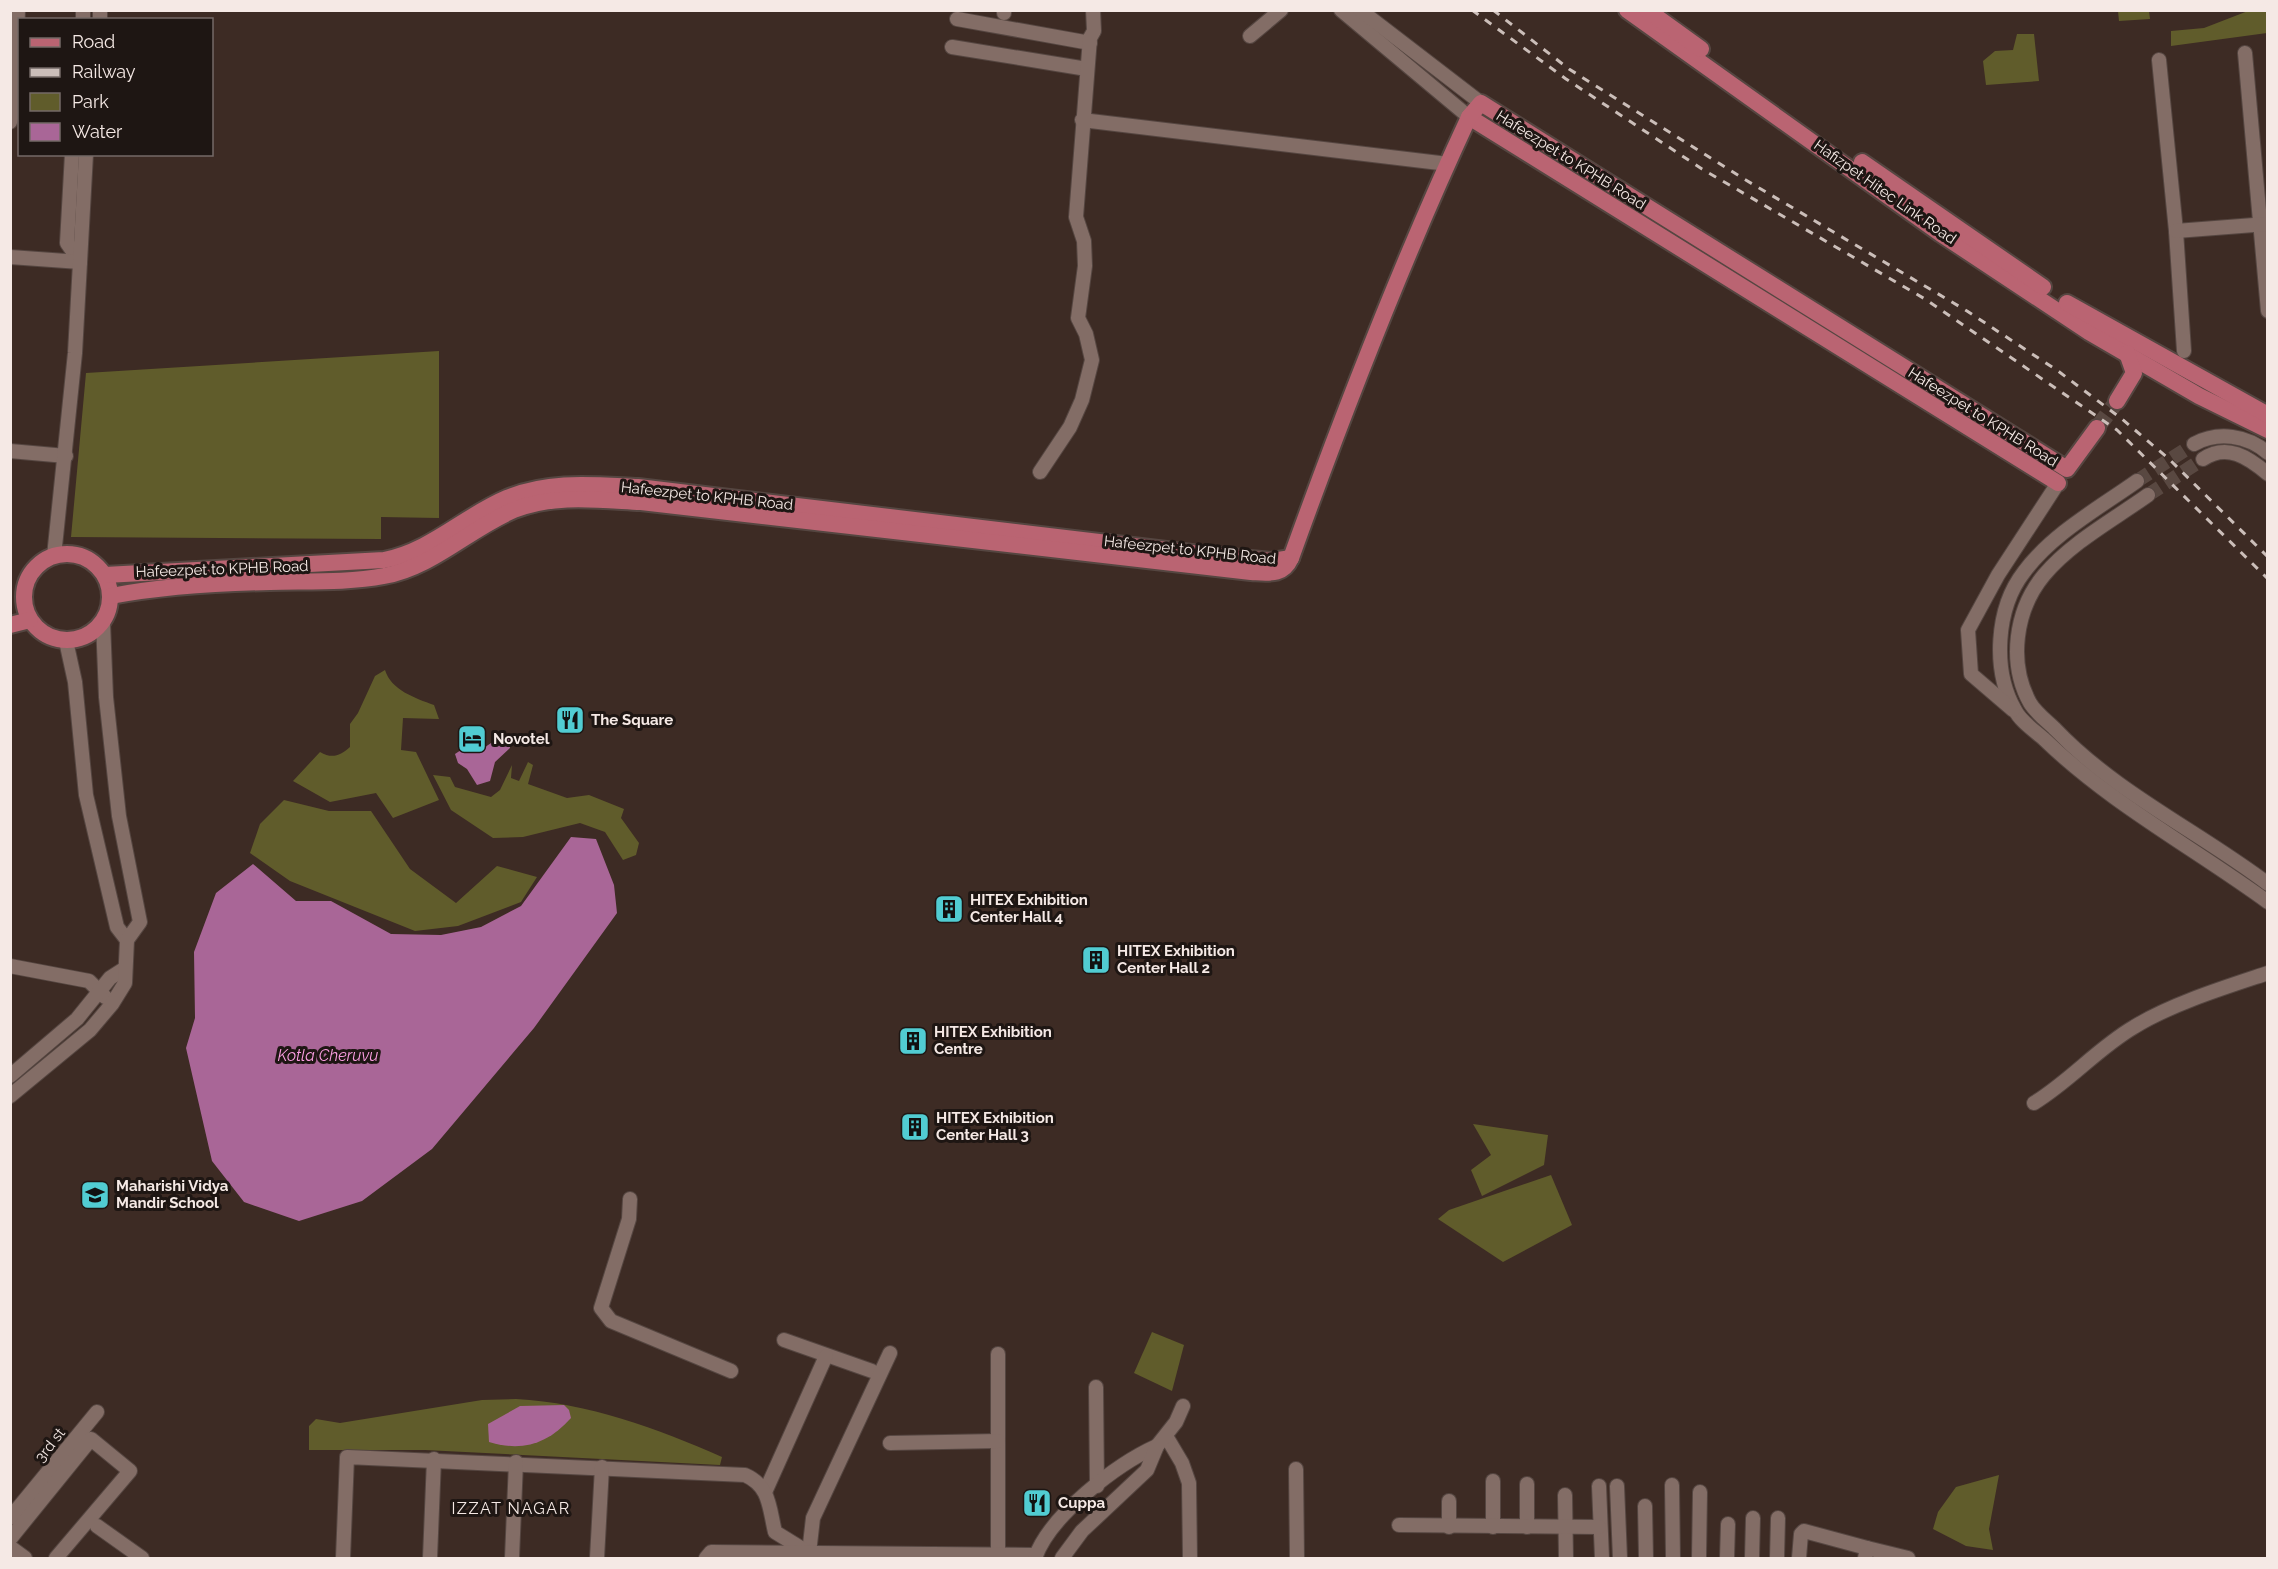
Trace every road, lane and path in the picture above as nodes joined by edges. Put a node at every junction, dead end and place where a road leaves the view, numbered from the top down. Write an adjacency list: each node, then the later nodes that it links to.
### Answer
1 (18, 10): 15 (street)
2 (1091, 10): 10 (street)
3 (1281, 10): 9 (street)
4 (1341, 10): 17 (street)
5 (1360, 10): 16 (street)
6 (1626, 10): 29 (main road, Hafizpet Hitec Link Road)
7 (1647, 10): 31 (main road)
8 (957, 19): 10 (street)
9 (1250, 36)
10 (1090, 41): 14 (street)
11 (952, 47): 14 (street)
12 (2245, 53): 23 (street)
13 (2159, 60): 24 (street)
14 (1087, 69): 18 (street)
15 (15, 102): 19 (street)
16 (1481, 103): 17 (main road, Hafeezpet to KPHB Road); 41 (main road, Hafeezpet to KPHB Road)
17 (1469, 117): 22 (main road, Hafeezpet to KPHB Road); 41 (main road)
18 (1082, 120): 22 (street); 39 (street)
19 (10, 122)
20 (72, 156): 26 (street)
21 (86, 156): 26 (street)
22 (1448, 164): 45 (main road, Hafeezpet to KPHB Road)
23 (2264, 224): 24 (street); 27 (street)
24 (2176, 231): 28 (street)
25 (10, 257): 26 (street)
26 (80, 262): 37 (street)
27 (2268, 311)
28 (2184, 351)
29 (2127, 353): 30 (main road); 33 (main road, Hafizpet Hitec Link Road)
30 (2117, 401)
31 (2268, 416)
32 (2097, 428): 41 (main road)
33 (2268, 430)
34 (2194, 444): 36 (street)
35 (10, 451): 37 (street)
36 (2268, 453)
37 (66, 456): 44 (street)
38 (2203, 459): 40 (street)
39 (1041, 472)
40 (2268, 474)
41 (2062, 476): 52 (street)
42 (2137, 481): 52 (street)
43 (2148, 495): 53 (street)
44 (54, 556): 46 (main road); 48 (main road)
45 (1291, 558): 46 (main road, Hafeezpet to KPHB Road); 47 (main road)
46 (105, 575): 47 (main road)
47 (111, 596): 49 (main road)
48 (22, 611): 50 (main road); 51 (main road)
49 (103, 622): 51 (main road); 56 (street)
50 (10, 625)
51 (66, 640): 56 (street)
52 (2015, 711): 53 (street)
53 (2185, 837): 54 (street); 55 (street)
54 (2268, 884)
55 (2268, 902)
56 (127, 940): 58 (street)
57 (10, 966): 60 (street)
58 (124, 969): 60 (street); 61 (street)
59 (2268, 973): 64 (street)
60 (100, 992): 61 (street); 62 (street)
61 (112, 1004): 63 (street)
62 (10, 1076)
63 (10, 1096)
64 (2034, 1103)
65 (630, 1200): 70 (street)
66 (784, 1341): 69 (street)
67 (890, 1353): 108 (street)
68 (998, 1354): 75 (street)
69 (826, 1356): 71 (street); 89 (street)
70 (730, 1371)
71 (872, 1371)
72 (1096, 1387): 86 (street)
73 (1183, 1406): 76 (street)
74 (94, 1416): 83 (street, 3rd st)
75 (998, 1441): 77 (street); 109 (street)
76 (1162, 1441): 86 (street); 120 (street); 121 (street)
77 (890, 1443)
78 (434, 1459): 79 (street); 115 (street); 116 (street)
79 (516, 1462): 80 (street); 117 (street)
80 (602, 1467): 89 (street); 118 (street)
81 (1296, 1469): 122 (street)
82 (1493, 1481): 101 (street)
83 (48, 1483): 94 (street, 3rd st); 105 (street); 113 (street)
84 (1527, 1484): 102 (street)
85 (1672, 1485): 127 (street)
86 (1097, 1486): 111 (street)
87 (1599, 1486): 104 (street)
88 (1617, 1486): 125 (street)
89 (766, 1490): 108 (street)
90 (1700, 1492): 128 (street)
91 (1565, 1494): 103 (street)
92 (1449, 1501): 100 (street)
93 (1645, 1506): 126 (street)
94 (10, 1518)
95 (1753, 1518): 130 (street)
96 (1778, 1518): 131 (street)
97 (1728, 1524): 129 (street)
98 (1399, 1525): 100 (street)
99 (97, 1526): 114 (street)
100 (1449, 1527): 101 (street)
101 (1493, 1527): 102 (street)
102 (1527, 1527): 103 (street)
103 (1566, 1527): 104 (street); 123 (street)
104 (1599, 1527): 124 (street)
105 (10, 1539)
106 (10, 1547): 112 (street)
107 (1866, 1553): 132 (street); 133 (street)
108 (800, 1555): 110 (street); 119 (street)
109 (998, 1555): 110 (street); 111 (street)
110 (876, 1556)
111 (1036, 1557)
112 (25, 1558)
113 (56, 1558)
114 (142, 1558)
115 (343, 1558)
116 (430, 1558)
117 (512, 1558)
118 (597, 1558)
119 (706, 1558)
120 (1062, 1558)
121 (1190, 1558)
122 (1297, 1558)
123 (1566, 1558)
124 (1602, 1558)
125 (1620, 1558)
126 (1646, 1558)
127 (1673, 1558)
128 (1699, 1558)
129 (1727, 1558)
130 (1752, 1558)
131 (1777, 1558)
132 (1799, 1558)
133 (1908, 1558)

